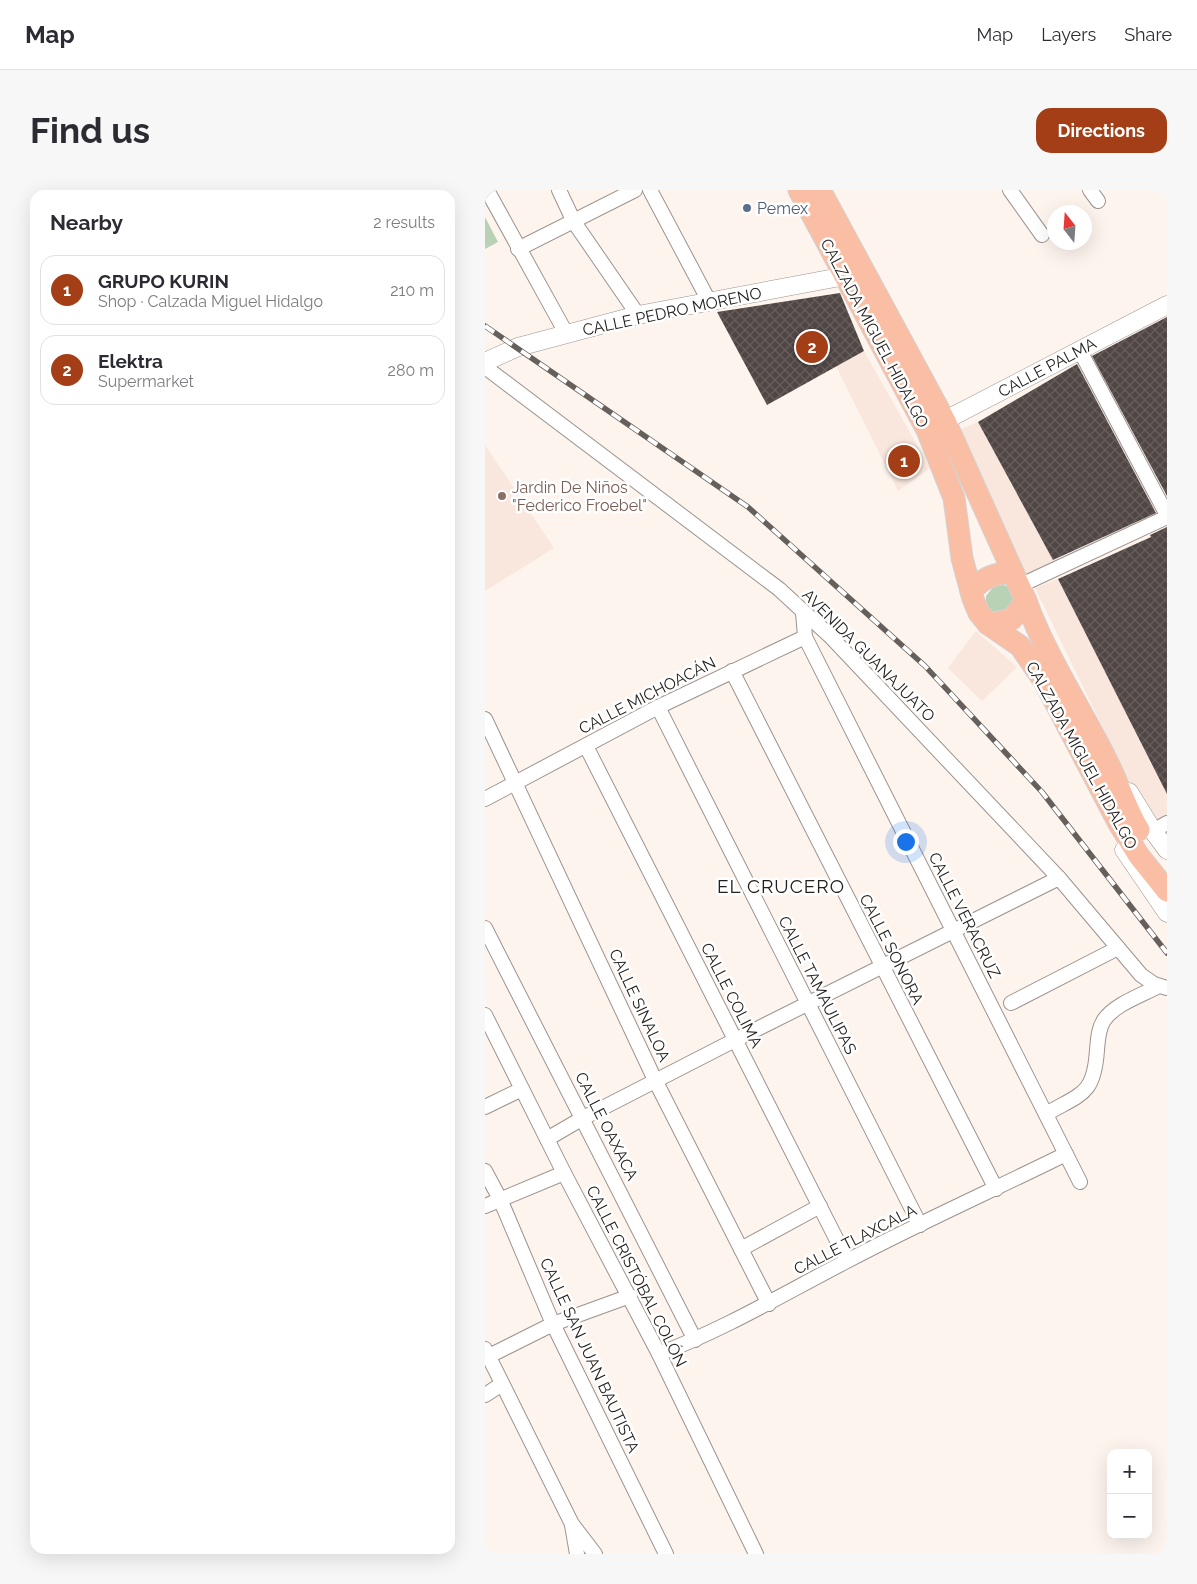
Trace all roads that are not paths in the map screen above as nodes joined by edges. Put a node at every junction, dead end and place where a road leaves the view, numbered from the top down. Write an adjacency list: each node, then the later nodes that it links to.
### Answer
1 (487, 190): 10 (street)
2 (559, 190): 8 (street)
3 (635, 190): 8 (street)
4 (650, 190): 12 (street)
5 (799, 190): 11 (main road, CALZADA MIGUEL HIDALGO)
6 (820, 190): 11 (main road, CALZADA MIGUEL HIDALGO)
7 (1011, 190): 9 (street)
8 (574, 222): 10 (street); 14 (street)
9 (1042, 235)
10 (518, 249): 15 (street)
11 (854, 274): 12 (street, CALLE PEDRO MORENO); 19 (main road, CALZADA MIGUEL HIDALGO)
12 (710, 303): 14 (street, CALLE PEDRO MORENO)
13 (1167, 305): 16 (street, CALLE PALMA)
14 (637, 315): 15 (street, CALLE PEDRO MORENO)
15 (566, 333): 17 (street, CALLE PEDRO MORENO)
16 (1079, 349): 19 (street, CALLE PALMA); 20 (street)
17 (485, 362)
18 (485, 367): 23 (street, AVENIDA GUANAJUATO)
19 (936, 425): 21 (main road, CALZADA MIGUEL HIDALGO); 22 (main road, CALZADA MIGUEL HIDALGO)
20 (1167, 516): 21 (street)
21 (1019, 587): 22 (main road); 24 (main road); 31 (main road, CALZADA MIGUEL HIDALGO)
22 (971, 591): 24 (main road, CALZADA MIGUEL HIDALGO)
23 (803, 612): 25 (street); 37 (street, AVENIDA GUANAJUATO)
24 (988, 624): 29 (main road, CALZADA MIGUEL HIDALGO)
25 (805, 638): 26 (street, CALLE MICHOACÁN); 41 (street, CALLE VERACRUZ)
26 (732, 671): 27 (street, CALLE MICHOACÁN); 43 (street, CALLE SONORA)
27 (658, 708): 30 (street, CALLE MICHOACÁN); 45 (street, CALLE TAMAULIPAS)
28 (485, 719): 32 (street, CALLE SINALOA)
29 (1068, 727): 38 (main road, CALZADA MIGUEL HIDALGO); 39 (street)
30 (586, 746): 32 (street, CALLE MICHOACÁN); 48 (street, CALLE COLIMA)
31 (1107, 760): 34 (street, CALZADA MIGUEL HIDALGO); 36 (main road, CALZADA MIGUEL HIDALGO)
32 (516, 783): 33 (street, CALLE MICHOACÁN); 49 (street, CALLE SINALOA)
33 (485, 799)
34 (1160, 827): 35 (street, CALZADA MIGUEL HIDALGO)
35 (1167, 850)
36 (1167, 868)
37 (1059, 878): 41 (street); 42 (street, AVENIDA GUANAJUATO)
38 (1167, 891)
39 (1167, 913)
40 (485, 928): 53 (street, CALLE OAXACA)
41 (953, 932): 43 (street); 52 (street, CALLE VERACRUZ)
42 (1118, 948): 44 (street, AVENIDA GUANAJUATO); 46 (street)
43 (881, 966): 45 (street); 59 (street, CALLE SONORA)
44 (1163, 987): 52 (street)
45 (808, 1003): 48 (street); 63 (street, CALLE TAMAULIPAS)
46 (1011, 1003)
47 (485, 1015): 50 (street, CALLE CRISTÓBAL COLÓN)
48 (735, 1040): 49 (street); 62 (street, CALLE COLIMA)
49 (655, 1080): 53 (street); 64 (street, CALLE SINALOA)
50 (522, 1089): 51 (street); 54 (street, CALLE CRISTÓBAL COLÓN)
51 (485, 1107)
52 (1046, 1114): 55 (street, CALLE VERACRUZ)
53 (583, 1118): 54 (street); 69 (street, CALLE OAXACA)
54 (547, 1139): 57 (street, CALLE CRISTÓBAL COLÓN)
55 (1066, 1154): 58 (street, CALLE VERACRUZ); 59 (street, CALLE TLAXCALA)
56 (485, 1171): 60 (street, CALLE SAN JUAN BAUTISTA)
57 (564, 1173): 60 (street); 66 (street, CALLE CRISTÓBAL COLÓN)
58 (1080, 1182)
59 (996, 1189): 63 (street, CALLE TLAXCALA)
60 (500, 1200): 61 (street); 68 (street, CALLE SAN JUAN BAUTISTA)
61 (485, 1206)
62 (819, 1206): 64 (street); 65 (street, CALLE COLIMA)
63 (920, 1225): 65 (street, CALLE TLAXCALA)
64 (741, 1250): 67 (street, CALLE SINALOA)
65 (847, 1260): 67 (street, CALLE TLAXCALA)
66 (630, 1296): 68 (street); 71 (street, CALLE CRISTÓBAL COLÓN)
67 (769, 1304): 69 (street, CALLE TLAXCALA)
68 (553, 1324): 70 (street); 77 (street, CALLE SAN JUAN BAUTISTA)
69 (695, 1340): 71 (street, CALLE TLAXCALA)
70 (486, 1354): 72 (street)
71 (659, 1354): 78 (street, CALLE CRISTÓBAL COLÓN)
72 (502, 1384): 73 (street); 74 (street)
73 (485, 1395)
74 (572, 1524): 75 (street); 76 (street)
75 (577, 1554)
76 (595, 1554)
77 (666, 1554)
78 (755, 1554)

